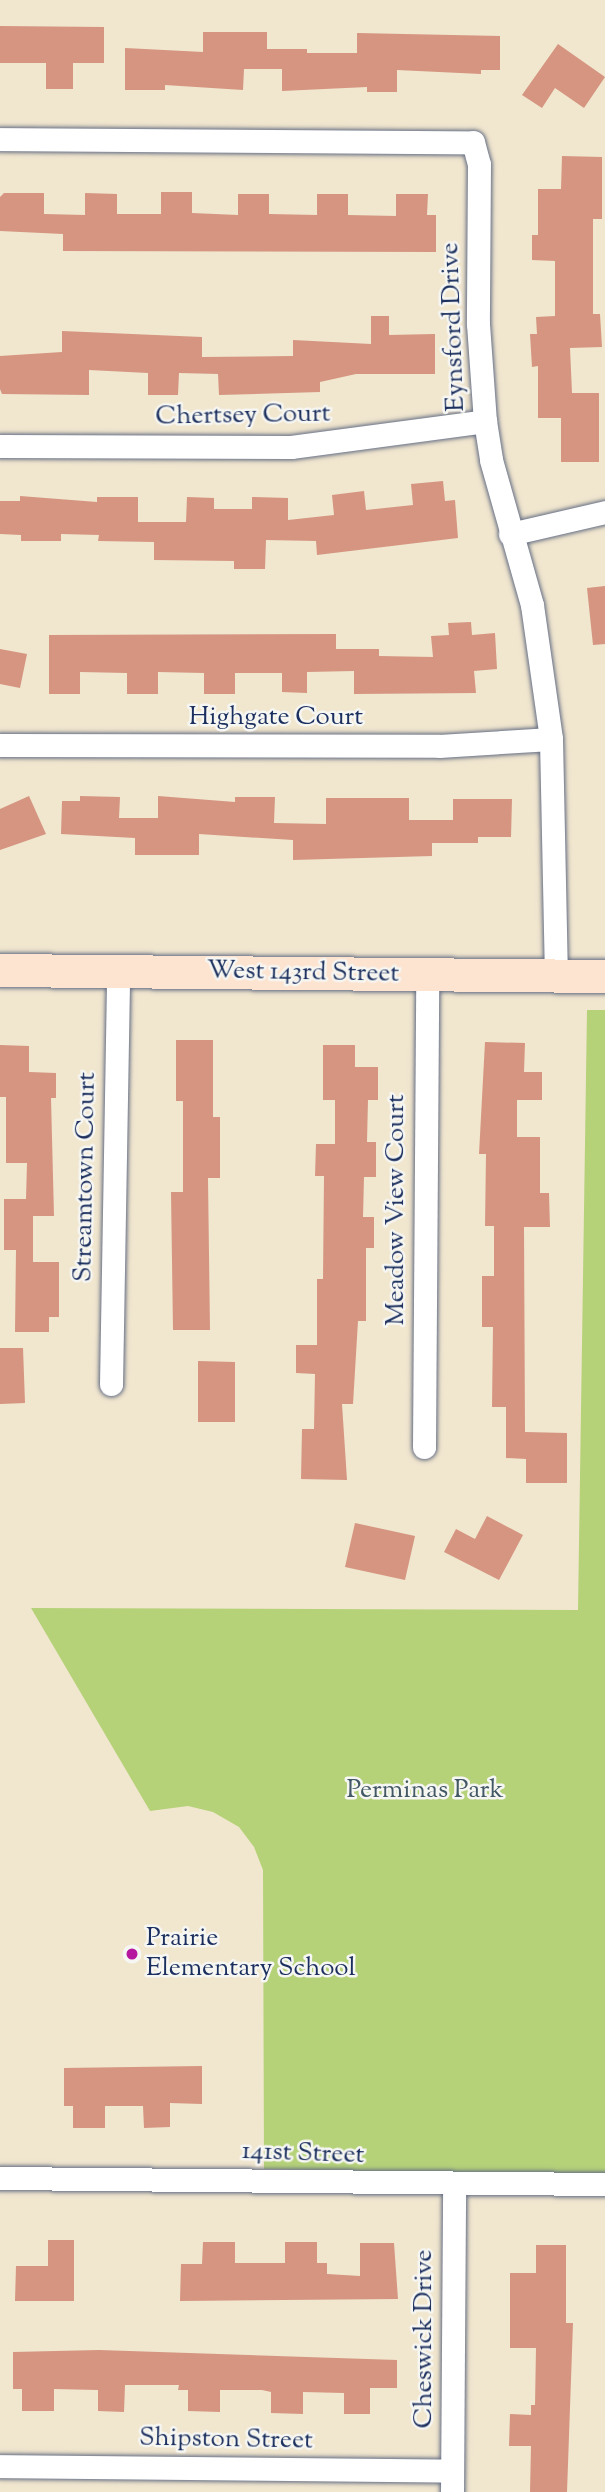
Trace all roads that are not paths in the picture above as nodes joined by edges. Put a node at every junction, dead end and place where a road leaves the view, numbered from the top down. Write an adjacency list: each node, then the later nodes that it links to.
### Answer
1 (0, 139): 2 (street, Eynsford Drive)
2 (485, 421): 3 (street, Chertsey Court); 5 (street, Eynsford Drive)
3 (0, 446)
4 (605, 512): 5 (street)
5 (510, 534): 6 (street, Eynsford Drive)
6 (551, 739): 7 (street, Highgate Court); 11 (street, Eynsford Drive)
7 (0, 745)
8 (0, 970): 9 (main road, West 143rd Street)
9 (118, 971): 10 (main road, West 143rd Street); 13 (street, Streamtown Court)
10 (427, 974): 11 (main road, West 143rd Street); 14 (street, Meadow View Court)
11 (556, 975): 12 (main road, West 143rd Street)
12 (605, 976)
13 (111, 1384)
14 (424, 1447)
15 (0, 2178): 17 (street, 141st Street)
16 (605, 2184): 17 (street, 141st Street)
17 (454, 2186): 19 (street, Cheswick Drive)
18 (0, 2466): 19 (street, Shipston Street)
19 (452, 2482)

